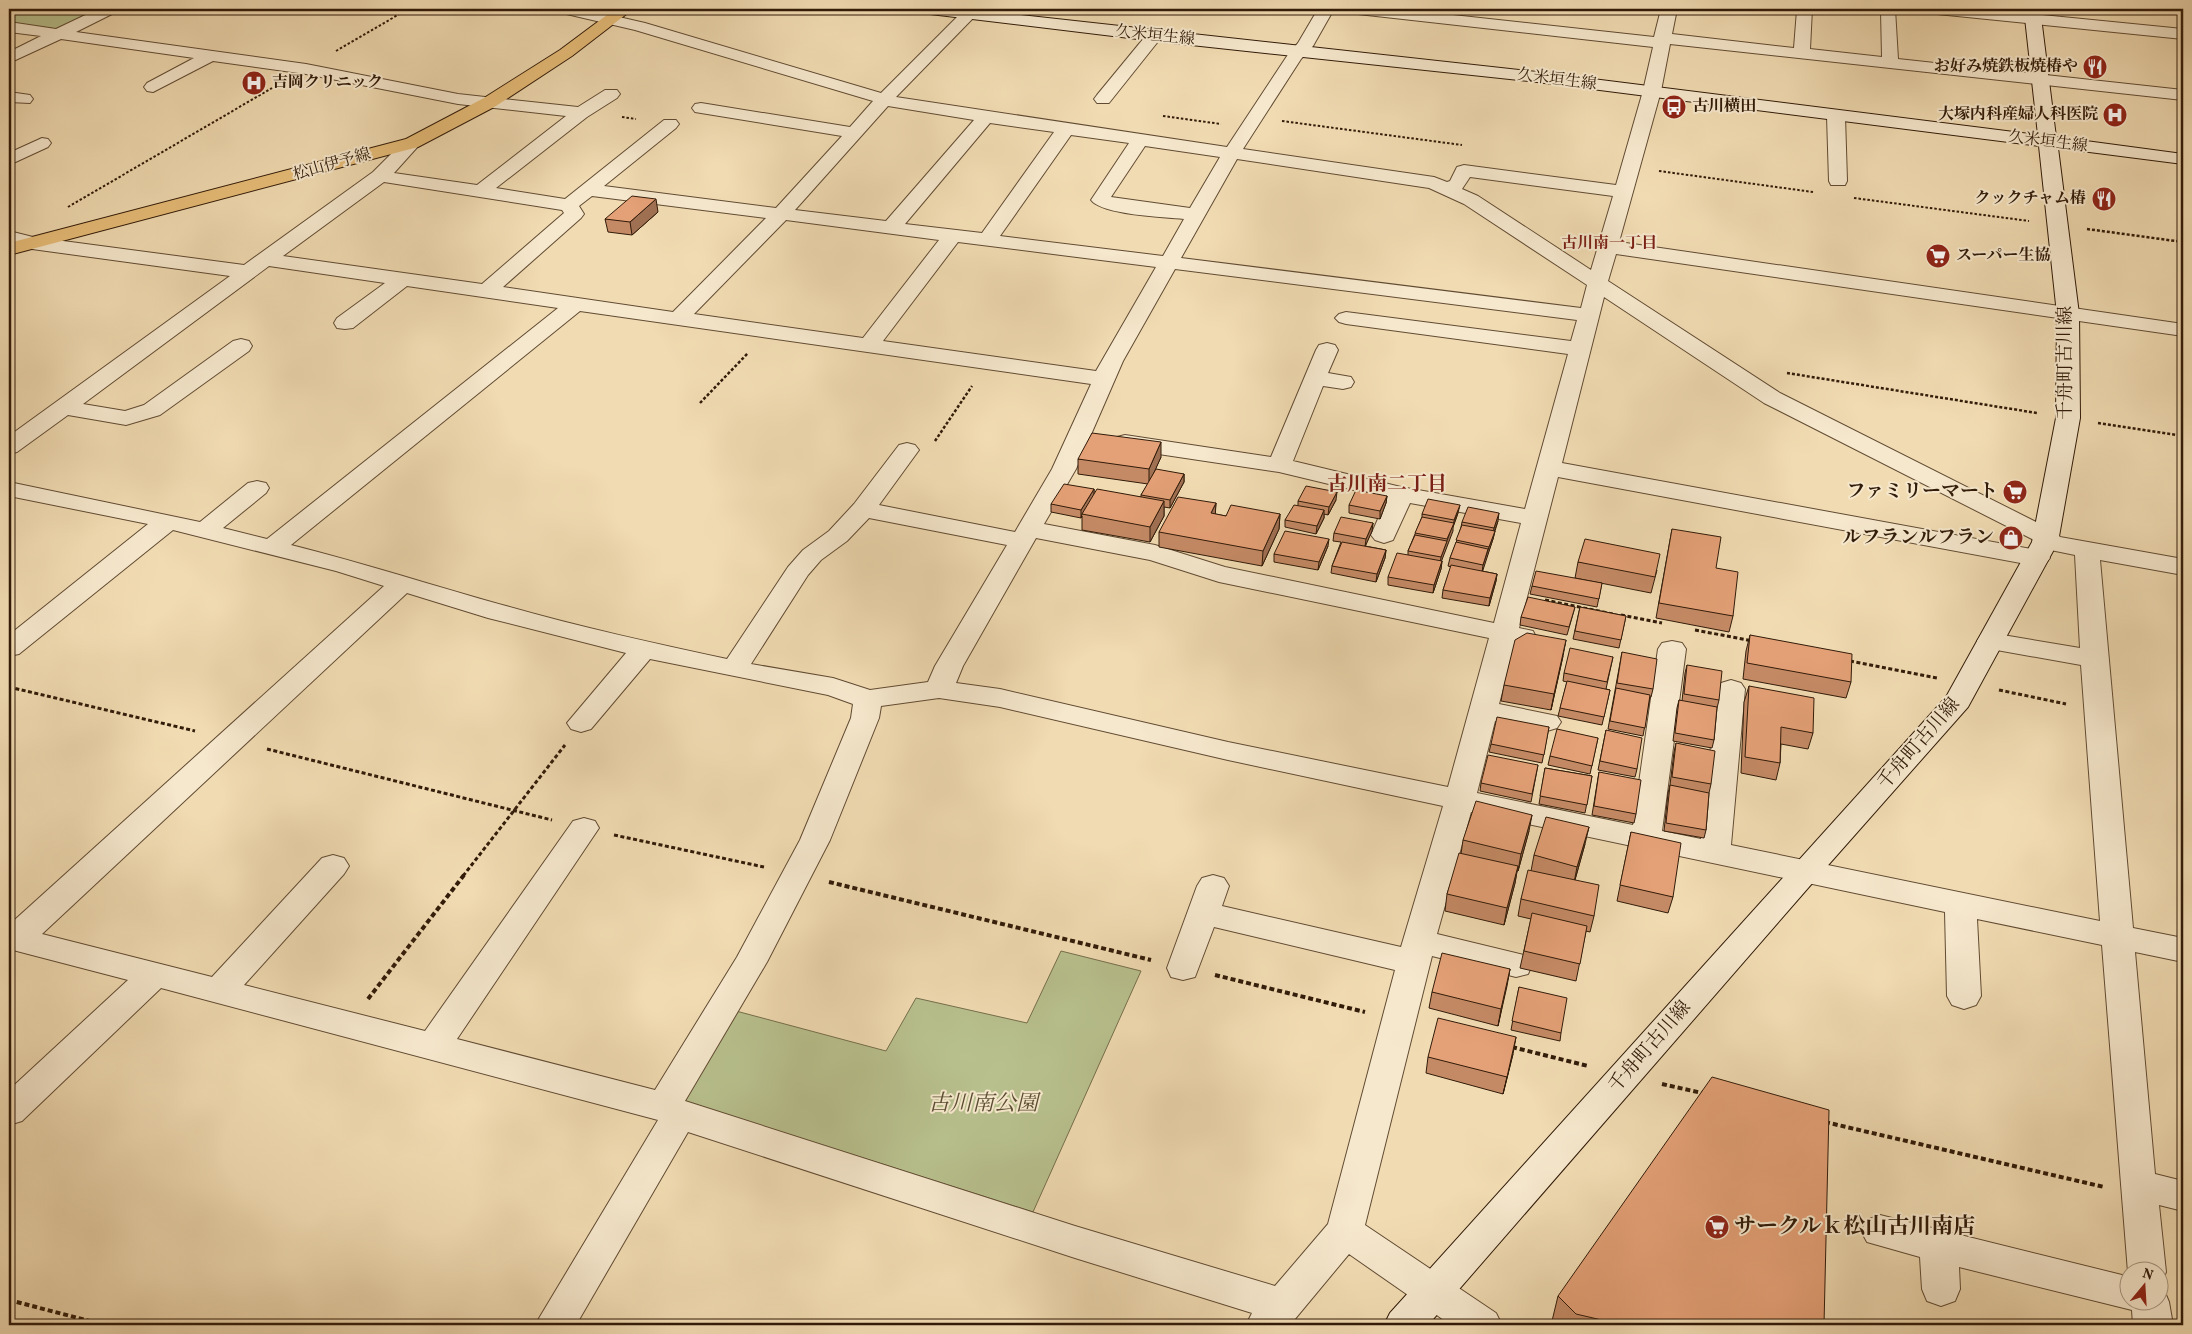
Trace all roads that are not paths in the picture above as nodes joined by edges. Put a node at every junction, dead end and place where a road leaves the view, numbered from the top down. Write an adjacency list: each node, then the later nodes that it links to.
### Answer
1 (110, 9): 15 (street)
2 (564, 9): 10 (street)
3 (930, 9): 9 (street, 久米垣生線)
4 (1326, 9): 19 (street)
5 (1358, 9): 11 (street)
6 (1669, 9): 18 (street)
7 (1937, 9): 12 (street)
8 (1805, 10): 20 (street)
9 (971, 11): 17 (street, 久米垣生線); 30 (street)
10 (618, 14): 30 (street); 31 (main road, 松山伊予線)
11 (1462, 14): 18 (street)
12 (2033, 14): 16 (street); 24 (street, 千舟町古川線)
13 (1909, 20): 23 (street)
14 (9, 27): 15 (street)
15 (59, 33): 21 (street); 22 (street)
16 (2183, 34)
17 (1154, 36): 19 (street, 久米垣生線); 29 (street)
18 (1662, 41): 20 (street); 26 (street)
19 (1300, 51): 26 (street, 久米垣生線); 43 (street)
20 (1802, 54): 23 (street)
21 (212, 55): 25 (street); 31 (street)
22 (9, 58)
23 (1890, 64): 24 (street)
24 (2039, 80): 28 (street); 40 (street, 千舟町古川線)
25 (153, 87)
26 (1652, 91): 34 (street, 久米垣生線); 51 (street)
27 (611, 94): 33 (street)
28 (2183, 95)
29 (1103, 99)
30 (886, 100): 35 (street); 38 (street)
31 (490, 102): 33 (street); 42 (main road, 松山伊予線)
32 (701, 108): 38 (street)
33 (581, 113): 50 (street)
34 (1836, 116): 40 (street, 久米垣生線); 47 (street)
35 (986, 117): 37 (street); 55 (street)
36 (670, 124): 49 (street)
37 (1066, 129): 39 (street); 58 (street)
38 (856, 133): 53 (street)
39 (1140, 140): 43 (street); 54 (street)
40 (2046, 142): 44 (street, 久米垣生線); 69 (street, 千舟町古川線)
41 (42, 143): 45 (street)
42 (412, 143): 46 (street); 59 (main road, 松山伊予線)
43 (1231, 154): 48 (street); 54 (street)
44 (2183, 159)
45 (9, 160)
46 (380, 176): 50 (street); 62 (street)
47 (1838, 181)
48 (1449, 188): 51 (street); 66 (street)
49 (588, 190): 52 (street); 53 (street)
50 (481, 191): 52 (street)
51 (1625, 192): 60 (street)
52 (569, 205): 67 (street)
53 (781, 214): 55 (street); 71 (street)
54 (1196, 215): 63 (street)
55 (891, 228): 56 (street)
56 (952, 236): 58 (street); 76 (street)
57 (9, 237): 59 (street)
58 (987, 240): 63 (street)
59 (32, 243): 61 (main road, 松山伊予線); 64 (street)
60 (1610, 247): 66 (street); 69 (street)
61 (9, 249)
62 (266, 260): 64 (street); 65 (street)
63 (1168, 263): 70 (street); 80 (street)
64 (248, 272): 82 (street)
65 (404, 279): 67 (street); 73 (street)
66 (1598, 282): 70 (street); 97 (street)
67 (487, 291): 68 (street)
68 (577, 302): 71 (street); 98 (street)
69 (2068, 314): 74 (street); 97 (street, 千舟町古川線)
70 (1589, 315): 77 (street)
71 (679, 318): 76 (street)
72 (1346, 318): 77 (street)
73 (345, 323)
74 (2183, 330)
75 (241, 346): 82 (street)
76 (868, 346): 80 (street)
77 (1580, 348): 87 (street)
78 (1326, 350): 79 (street)
79 (1315, 378): 81 (street); 86 (street)
80 (1104, 379): 83 (street)
81 (1343, 382)
82 (64, 407): 84 (street)
83 (1094, 438): 86 (street); 95 (street)
84 (9, 447)
85 (907, 450): 91 (street)
86 (1279, 465): 90 (street)
87 (1549, 468): 92 (street); 97 (street)
88 (257, 488): 94 (street)
89 (9, 489): 93 (street)
90 (1401, 494): 92 (street); 96 (street)
91 (863, 509): 95 (street); 109 (street)
92 (1536, 518): 102 (street)
93 (168, 521): 94 (street); 106 (street)
94 (205, 530): 98 (street)
95 (1026, 535): 102 (street); 110 (street)
96 (1384, 535)
97 (2043, 546): 99 (street); 105 (street, 千舟町古川線)
98 (272, 548): 101 (street)
99 (2087, 550): 100 (street); 108 (street)
100 (2183, 567)
101 (401, 585): 107 (street); 124 (street)
102 (1505, 634): 104 (street); 113 (street)
103 (1677, 634): 118 (street)
104 (1544, 641)
105 (1991, 641): 108 (street); 121 (street, 千舟町古川線)
106 (9, 648)
107 (644, 649): 109 (street); 115 (street)
108 (2094, 659): 123 (street)
109 (734, 669): 112 (street)
110 (939, 689): 112 (street); 116 (street)
111 (1731, 689): 119 (street)
112 (868, 699): 134 (street)
113 (1484, 710): 114 (street); 116 (street)
114 (1547, 722)
115 (582, 723)
116 (1460, 799): 118 (street); 126 (street)
117 (584, 828): 132 (street)
118 (1646, 838): 119 (street)
119 (1716, 853): 121 (street)
120 (333, 866): 130 (street)
121 (1804, 872): 122 (street); 143 (street, 千舟町古川線)
122 (1961, 904): 123 (street); 131 (street)
123 (2116, 936): 125 (street); 135 (street)
124 (12, 938): 129 (street)
125 (2183, 950)
126 (1416, 952): 127 (street); 128 (street); 137 (street)
127 (1516, 964)
128 (1183, 968)
129 (154, 975): 130 (street); 133 (street)
130 (219, 991): 132 (street)
131 (1964, 996)
132 (433, 1047): 134 (street)
133 (9, 1111)
134 (671, 1111): 145 (street); 146 (street)
135 (2138, 1190): 136 (street); 140 (street)
136 (2183, 1196)
137 (1345, 1231): 143 (street); 145 (street)
138 (1880, 1231): 139 (street)
139 (1939, 1246): 141 (street); 142 (street)
140 (2146, 1262)
141 (1941, 1289)
142 (2120, 1291)
143 (1433, 1292): 147 (street, 千舟町古川線); 148 (street)
144 (2151, 1312): 149 (street)
145 (1274, 1315)
146 (555, 1325)
147 (1404, 1325)
148 (1482, 1325)
149 (2153, 1325)

